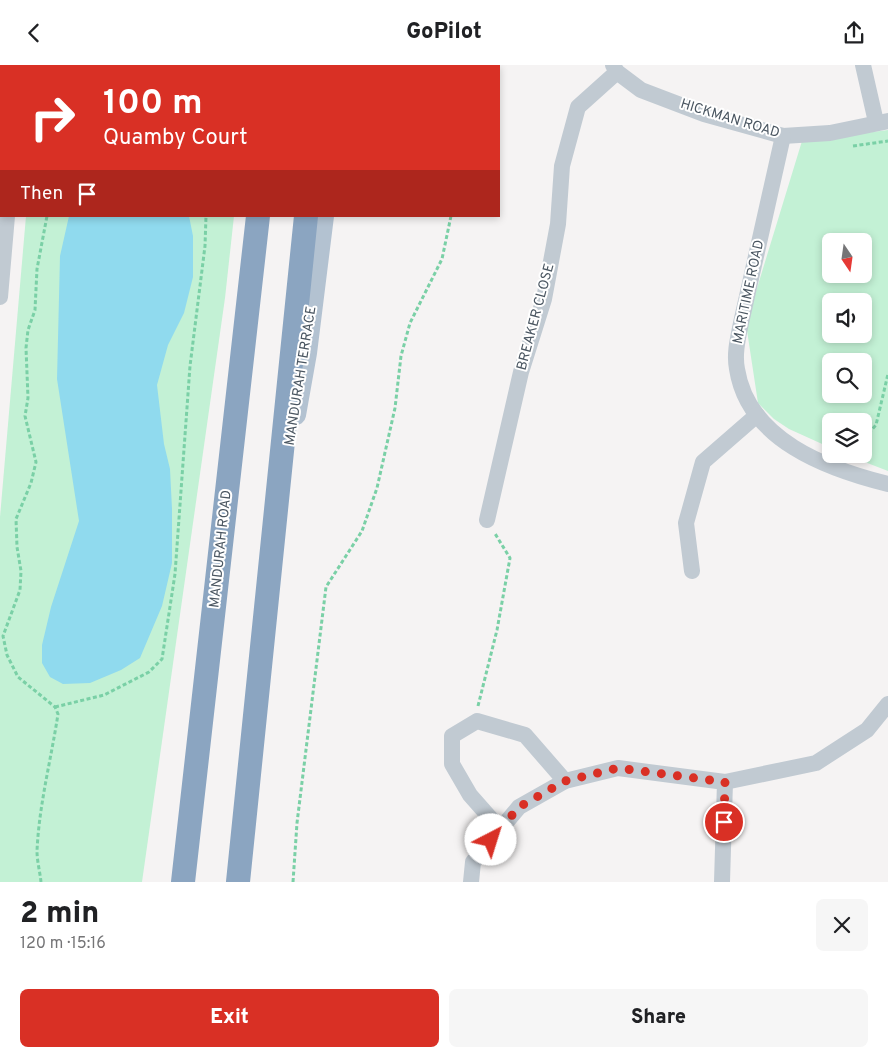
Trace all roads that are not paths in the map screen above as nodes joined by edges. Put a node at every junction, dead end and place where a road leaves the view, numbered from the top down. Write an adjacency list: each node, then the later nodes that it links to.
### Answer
1 (863, 65): 3 (street)
2 (615, 68): 4 (street, HICKMAN ROAD); 12 (street, BREAKER CLOSE)
3 (882, 121): 4 (street, HICKMAN ROAD)
4 (783, 136): 10 (street, MARITIME ROAD)
5 (7, 217): 9 (street)
6 (258, 217): 19 (highway, MANDURAH ROAD)
7 (306, 217): 13 (highway)
8 (324, 217): 13 (main road, MANDURAH TERRACE)
9 (0, 297)
10 (757, 415): 11 (street, MARITIME ROAD); 14 (street)
11 (888, 484)
12 (487, 520)
13 (275, 534): 20 (highway)
14 (692, 571)
15 (888, 704): 17 (street)
16 (565, 781): 17 (street); 18 (street); 18 (street)
17 (725, 782): 22 (street)
18 (500, 829): 21 (street)
19 (184, 882)
20 (238, 882)
21 (471, 882)
22 (722, 882)

